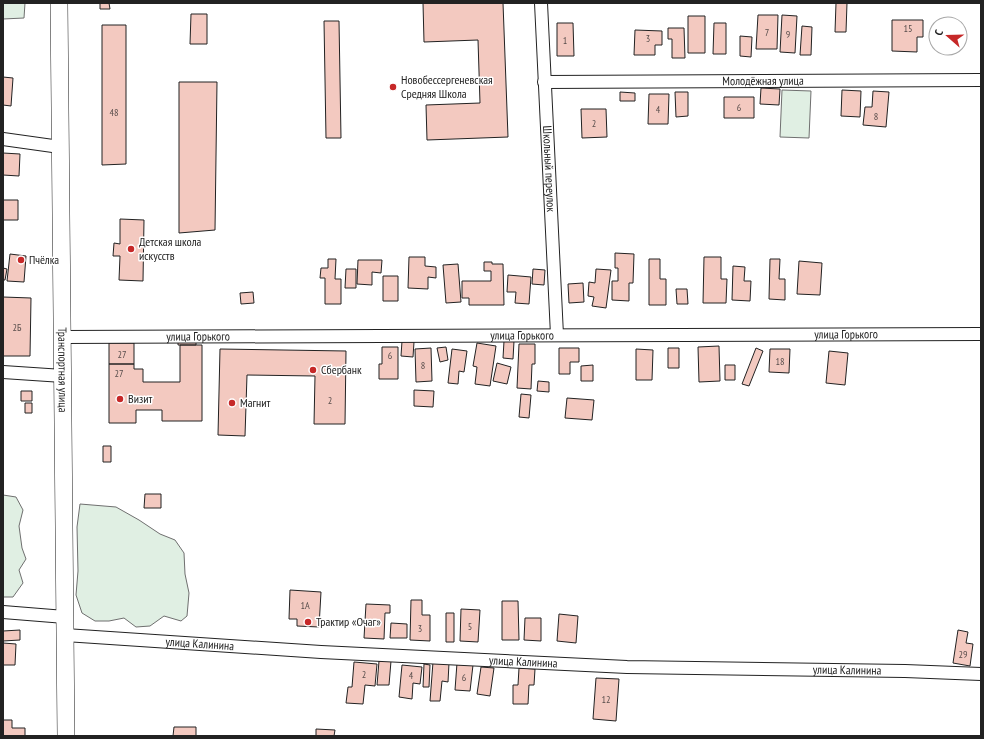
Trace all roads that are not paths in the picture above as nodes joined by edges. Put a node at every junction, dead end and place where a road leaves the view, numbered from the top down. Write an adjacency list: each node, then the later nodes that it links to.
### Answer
1 (59, 3): 6 (street, Транспортная улица)
2 (541, 3): 4 (street, Школьный переулок)
3 (981, 80): 4 (street, Молодёжная улица)
4 (544, 82): 8 (street, Школьный переулок)
5 (3, 140): 6 (street)
6 (60, 147): 9 (street, Транспортная улица)
7 (981, 334): 8 (street, улица Горького)
8 (557, 335): 9 (street, улица Горького)
9 (63, 337): 11 (street, Транспортная улица)
10 (3, 372): 11 (street)
11 (63, 376): 13 (street, Транспортная улица)
12 (3, 612): 13 (street)
13 (65, 617): 14 (street, Транспортная улица)
14 (65, 635): 15 (street, улица Калинина); 16 (street, Транспортная улица)
15 (981, 674)
16 (66, 736)

